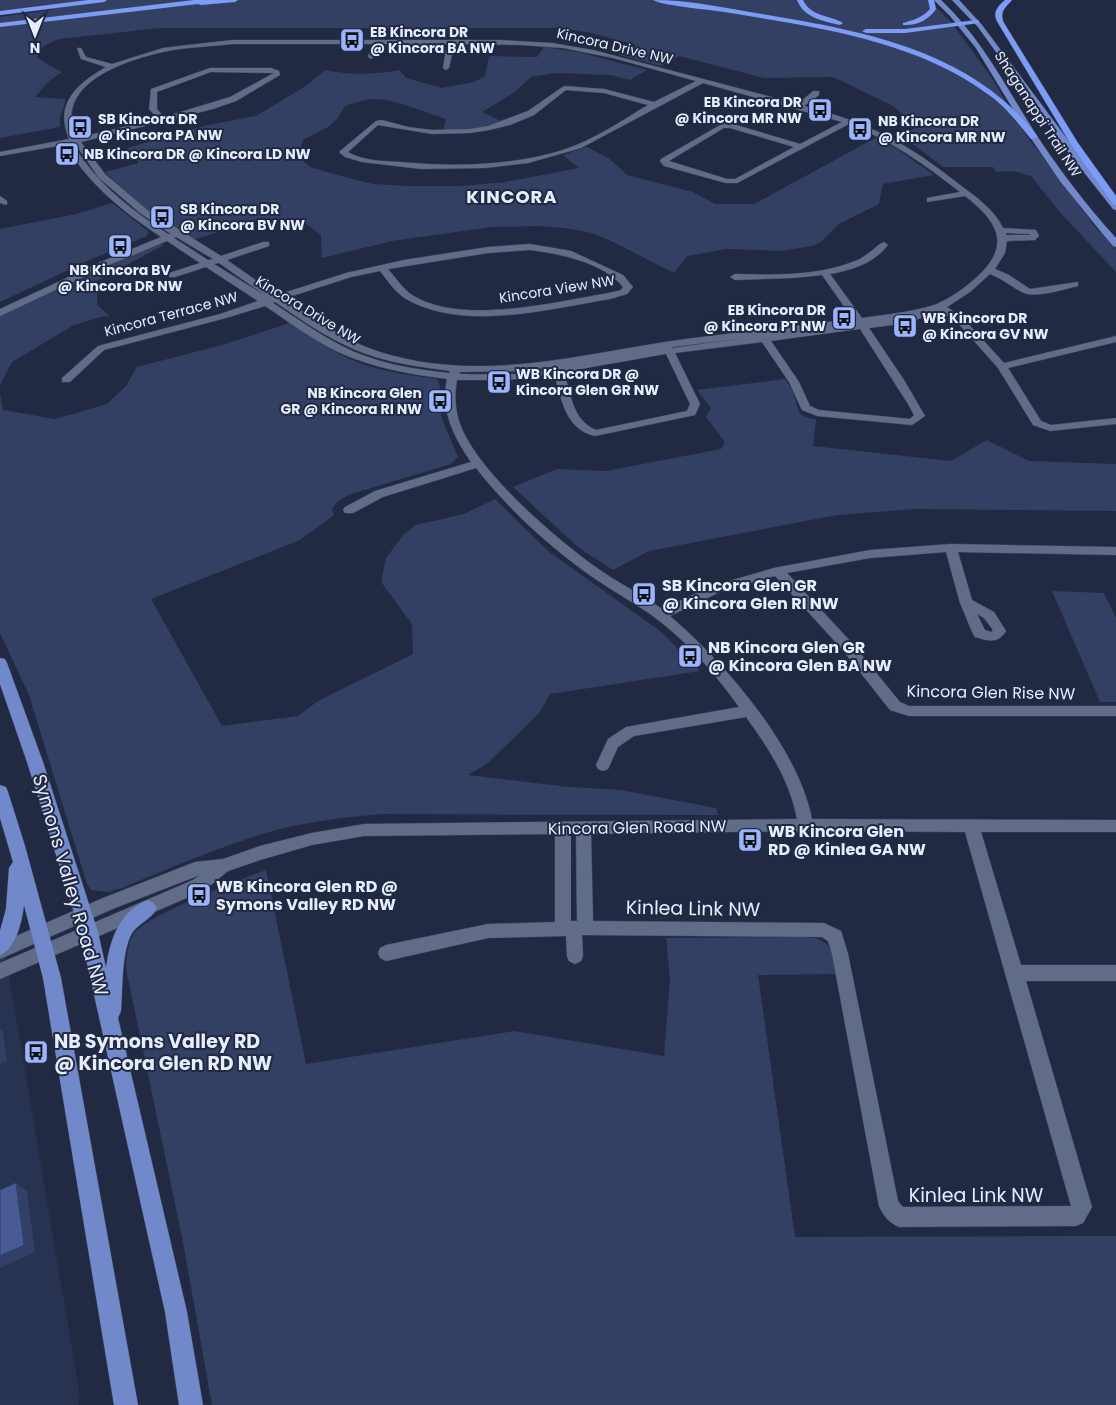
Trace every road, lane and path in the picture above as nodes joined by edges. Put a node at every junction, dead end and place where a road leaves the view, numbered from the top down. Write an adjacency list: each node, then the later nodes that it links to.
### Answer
1 (104, 0): 12 (highway)
2 (211, 0): 11 (highway)
3 (235, 0): 11 (highway)
4 (656, 0): 10 (highway)
5 (800, 0): 14 (highway)
6 (931, 0): 17 (highway)
7 (937, 0): 15 (main road, Shaganappi Trail NW)
8 (955, 0): 13 (main road, Shaganappi Trail NW)
9 (1009, 0): 38 (highway)
10 (703, 6): 15 (highway); 32 (highway)
11 (127, 8): 16 (highway)
12 (0, 13)
13 (977, 22): 15 (highway); 39 (main road, Shaganappi Trail NW)
14 (847, 24)
15 (961, 24): 32 (main road, Shaganappi Trail NW)
16 (0, 25)
17 (862, 26)
18 (171, 40): 21 (street)
19 (376, 42): 20 (street, Kincora Drive NW); 21 (street, Kincora Drive NW); 23 (street)
20 (451, 42): 25 (street); 26 (street, Kincora Drive NW)
21 (178, 47): 24 (street, Kincora Drive NW)
22 (80, 49): 24 (street)
23 (371, 57)
24 (112, 66): 33 (street, Kincora Drive NW)
25 (446, 68)
26 (698, 80): 28 (street); 29 (street, Kincora Drive NW)
27 (816, 93): 29 (street)
28 (655, 105): 28 (street)
29 (798, 107): 31 (street, Kincora Drive NW)
30 (162, 119): 30 (street); 33 (street)
31 (847, 122): 34 (street); 36 (street, Kincora Drive NW)
32 (1034, 137): 42 (main road, Shaganappi Trail NW)
33 (74, 141): 35 (street); 40 (street, Kincora Drive NW)
34 (802, 147): 34 (street)
35 (0, 154)
36 (967, 193): 37 (street); 49 (street, Kincora Drive NW)
37 (930, 200)
38 (1116, 202)
39 (1116, 207)
40 (168, 234): 45 (street, Kincora Drive NW); 47 (street, Kincora Drive NW); 56 (street); 58 (street)
41 (266, 244): 45 (street)
42 (1116, 244)
43 (884, 245): 50 (street)
44 (488, 250): 46 (street); 48 (street, Kincora View NW); 48 (street, Kincora View NW)
45 (221, 260): 47 (street); 54 (street, Kincora Drive NW)
46 (492, 260)
47 (206, 263): 51 (street); 55 (street, Kincora Drive NW)
48 (382, 268): 54 (street, Kincora View NW)
49 (989, 270): 53 (street); 57 (street, Kincora Drive NW)
50 (825, 272): 52 (street); 59 (street)
51 (172, 275)
52 (735, 277)
53 (1074, 284)
54 (276, 299): 55 (street, Kincora View NW); 65 (street, Kincora Drive NW)
55 (265, 302): 65 (street, Kincora Drive NW); 66 (street, Kincora Terrace NW)
56 (0, 305)
57 (939, 306): 59 (street, Kincora Drive NW); 63 (street)
58 (0, 313)
59 (862, 324): 60 (street, Kincora Drive NW); 60 (street)
60 (764, 336): 62 (street, Kincora Drive NW)
61 (1116, 339): 63 (street)
62 (667, 348): 64 (street, Kincora Drive NW); 64 (street)
63 (1002, 366): 67 (street)
64 (557, 367): 65 (street, Kincora Drive NW)
65 (454, 373): 68 (street)
66 (66, 380)
67 (1116, 421)
68 (476, 464): 69 (street); 74 (street)
69 (349, 510)
70 (951, 548): 71 (street); 72 (street); 73 (street)
71 (1116, 551)
72 (778, 571): 74 (street); 76 (street, Kincora Glen Rise NW)
73 (968, 602)
74 (661, 615): 77 (street)
75 (0, 663): 88 (main road, Symons Valley Road NW)
76 (1116, 711)
77 (748, 712): 78 (street); 80 (street)
78 (603, 765)
79 (0, 792): 85 (main road)
80 (806, 825): 81 (street, Kincora Glen Road NW); 83 (street, Kincora Glen Road NW)
81 (971, 825): 82 (street, Kincora Glen Road NW); 97 (street, Kinlea Link NW)
82 (1116, 826)
83 (583, 827): 84 (street, Kincora Glen Road NW); 89 (street)
84 (563, 828): 86 (street, Kincora Glen Road NW); 89 (street)
85 (17, 846): 91 (main road); 92 (main road)
86 (223, 866): 87 (street, Kincora Glen Road NW); 88 (street, Kincora Glen Road NW)
87 (148, 908): 90 (street, Kincora Glen Road NW); 99 (main road)
88 (84, 914): 90 (main road, Symons Valley Road NW); 91 (street, Kincora Glen Road NW)
89 (574, 928): 94 (street); 95 (street); 97 (street, Kinlea Link NW)
90 (89, 932): 91 (street, Kincora Glen Road NW); 99 (main road, Symons Valley Road NW)
91 (43, 943): 93 (street, Kincora Glen Road NW); 96 (street, Kincora Glen Road NW); 100 (main road)
92 (0, 947)
93 (0, 951)
94 (386, 953)
95 (575, 956)
96 (0, 971)
97 (1015, 973): 98 (street)
98 (1116, 973)
99 (111, 1025): 101 (main road, Symons Valley Road NW)
100 (125, 1400)
101 (191, 1405)

